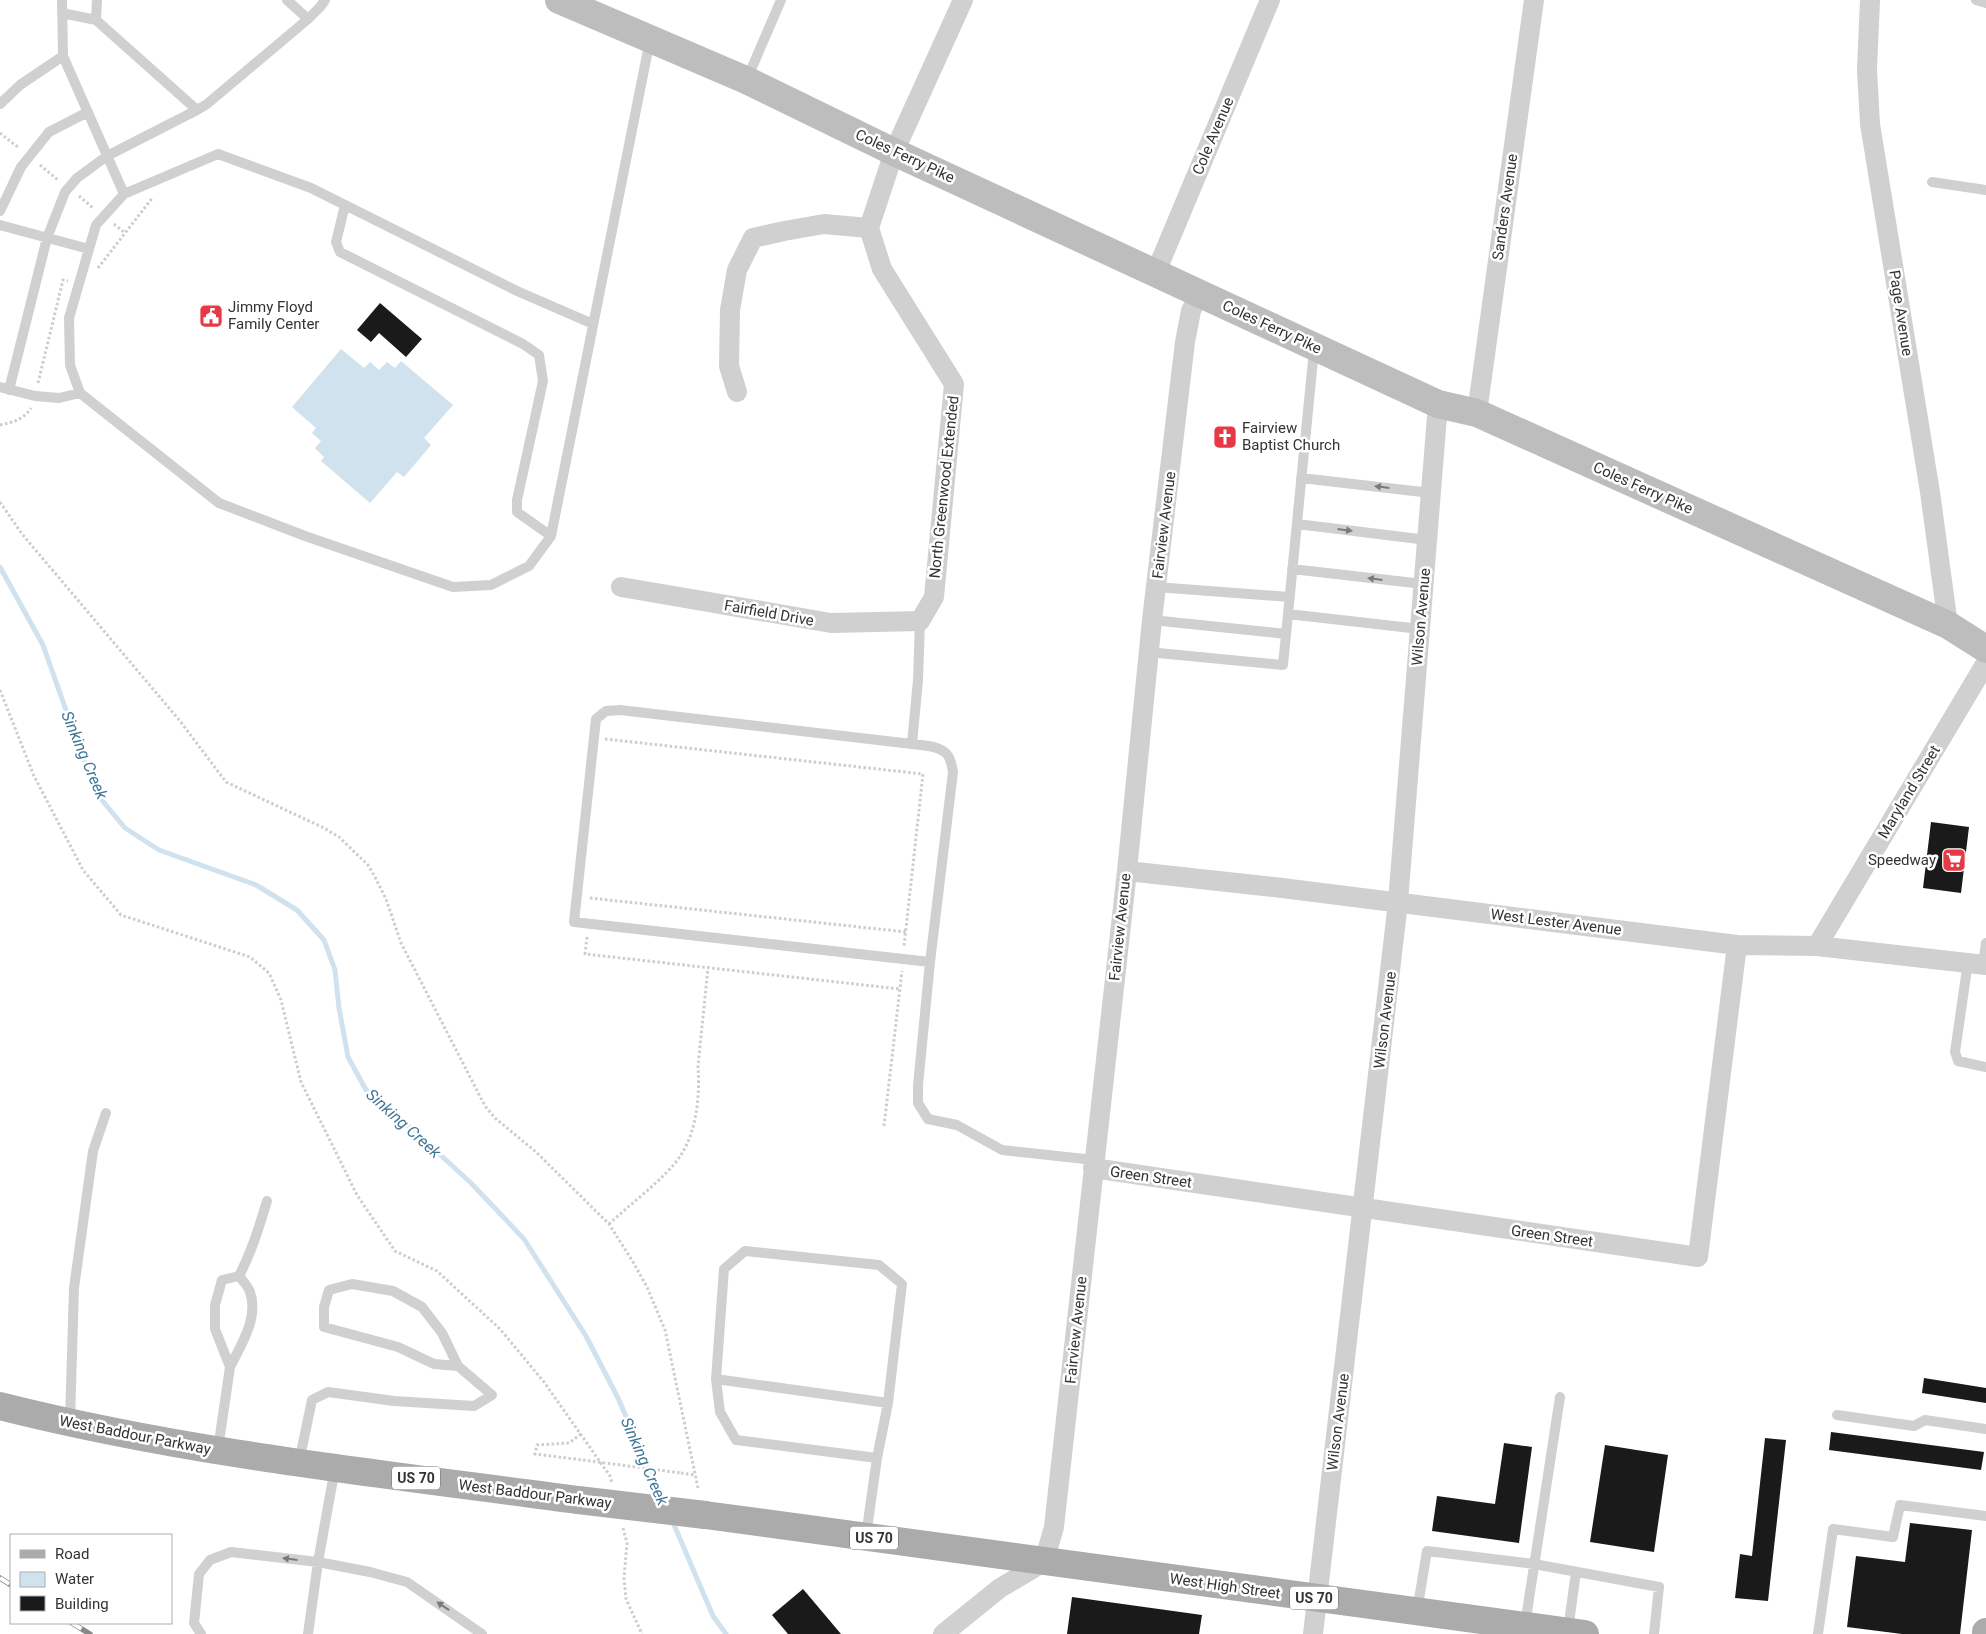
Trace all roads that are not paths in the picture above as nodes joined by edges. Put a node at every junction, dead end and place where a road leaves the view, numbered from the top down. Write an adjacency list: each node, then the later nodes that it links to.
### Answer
1 (62, 0): 13 (lane)
2 (97, 0): 15 (lane)
3 (287, 0): 14 (lane)
4 (326, 0): 14 (lane)
5 (559, 0): 16 (street, Coles Ferry Pike)
6 (781, 0): 18 (lane)
7 (963, 0): 22 (street)
8 (1270, 0): 33 (street, Cole Avenue)
9 (1534, 0): 41 (street, Sanders Avenue)
10 (1870, 0): 55 (street, Page Avenue)
11 (1976, 0): 12 (lane)
12 (1986, 3)
13 (62, 13): 15 (lane); 17 (lane)
14 (308, 18): 20 (lane)
15 (96, 20): 20 (lane)
16 (650, 39): 18 (street, Coles Ferry Pike); 35 (lane)
17 (63, 56): 19 (lane); 21 (lane)
18 (746, 80): 22 (street, Coles Ferry Pike)
19 (0, 104)
20 (197, 110): 23 (lane)
21 (88, 112): 23 (lane); 28 (lane)
22 (894, 152): 30 (street); 33 (street, Coles Ferry Pike)
23 (107, 156): 26 (lane); 31 (lane)
24 (1932, 182): 25 (lane)
25 (1986, 190)
26 (124, 194): 27 (lane); 32 (lane)
27 (345, 205): 35 (lane); 45 (lane)
28 (0, 211)
29 (0, 226): 31 (lane)
30 (869, 228): 38 (street); 54 (street, North Greenwood Extended)
31 (47, 238): 32 (lane); 37 (lane)
32 (89, 250): 39 (lane)
33 (1156, 272): 34 (street, Coles Ferry Pike)
34 (1199, 293): 36 (street, Coles Ferry Pike); 50 (street, Fairview Avenue)
35 (594, 324): 45 (lane)
36 (1314, 346): 40 (street, Coles Ferry Pike); 42 (lane)
37 (5, 388): 39 (lane)
38 (737, 392)
39 (80, 393): 45 (lane)
40 (1438, 404): 41 (street, Coles Ferry Pike); 43 (street, Wilson Avenue)
41 (1477, 413): 55 (street, Coles Ferry Pike)
42 (1301, 478): 43 (lane, one-way to 42); 44 (lane)
43 (1431, 493): 46 (street, Wilson Avenue)
44 (1297, 524): 46 (lane, one-way to 46); 47 (lane)
45 (552, 536)
46 (1427, 540): 48 (street, Wilson Avenue)
47 (1292, 569): 48 (lane, one-way to 47); 51 (lane)
48 (1423, 584): 56 (street, Wilson Avenue)
49 (621, 587): 54 (street, Fairfield Drive)
50 (1156, 587): 51 (lane); 53 (street, Fairview Avenue)
51 (1290, 597): 52 (lane)
52 (1288, 614): 56 (lane); 57 (lane)
53 (1152, 620): 57 (lane); 59 (street, Fairview Avenue)
54 (920, 621): 61 (lane)
55 (1948, 624): 58 (street, Coles Ferry Pike)
56 (1420, 629): 63 (street, Wilson Avenue)
57 (1286, 634): 59 (lane)
58 (1986, 649)
59 (1148, 652): 62 (street, Fairview Avenue)
60 (1986, 664): 66 (street, Maryland Street)
61 (912, 744): 67 (lane); 67 (lane)
62 (1127, 872): 63 (street, West Lester Avenue); 71 (street, Fairview Avenue)
63 (1398, 902): 65 (street, West Lester Avenue); 73 (street, Wilson Avenue)
64 (1986, 943): 68 (lane)
65 (1737, 945): 66 (street, West Lester Avenue); 73 (street, Green Street)
66 (1817, 946): 68 (street, West Lester Avenue)
67 (930, 962): 71 (lane)
68 (1979, 964): 69 (lane)
69 (1986, 1067)
70 (106, 1113): 82 (lane)
71 (1094, 1164): 73 (street, Green Street); 91 (street, Fairview Avenue)
72 (267, 1200): 74 (lane)
73 (1363, 1209): 94 (street, Wilson Avenue)
74 (240, 1276): 76 (lane); 76 (lane)
75 (458, 1366): 75 (lane); 86 (lane)
76 (230, 1367): 84 (lane)
77 (716, 1379): 79 (lane); 79 (lane); 85 (lane)
78 (1560, 1397): 92 (lane)
79 (888, 1404): 85 (lane)
80 (0, 1406): 82 (main road, West Baddour Parkway / US 70)
81 (1837, 1415): 83 (lane)
82 (70, 1424): 84 (main road, West Baddour Parkway / US 70)
83 (1986, 1429)
84 (218, 1450): 86 (main road, West Baddour Parkway / US 70)
85 (877, 1458): 89 (lane)
86 (299, 1463): 87 (main road, West Baddour Parkway / US 70)
87 (335, 1467): 89 (main road, West Baddour Parkway / US 70, bridge); 90 (lane)
88 (1986, 1516): 104 (lane)
89 (866, 1537): 91 (main road, West Baddour Parkway / US 70)
90 (318, 1562): 99 (lane, one-way to 99); 100 (lane); 101 (lane, one-way to 90)
91 (1044, 1562): 94 (main road, West High Street / US 70); 97 (street)
92 (1534, 1564): 93 (lane); 95 (lane); 96 (lane)
93 (1576, 1572): 98 (lane); 103 (lane)
94 (1317, 1599): 95 (main road, West High Street / US 70); 102 (street, Wilson Avenue)
95 (1417, 1612): 96 (main road, West High Street / US 70)
96 (1524, 1626): 98 (main road, West High Street / US 70)
97 (951, 1632)
98 (1576, 1633)
99 (201, 1634)
100 (308, 1634)
101 (482, 1634)
102 (1313, 1634)
103 (1654, 1634)
104 (1818, 1634)

